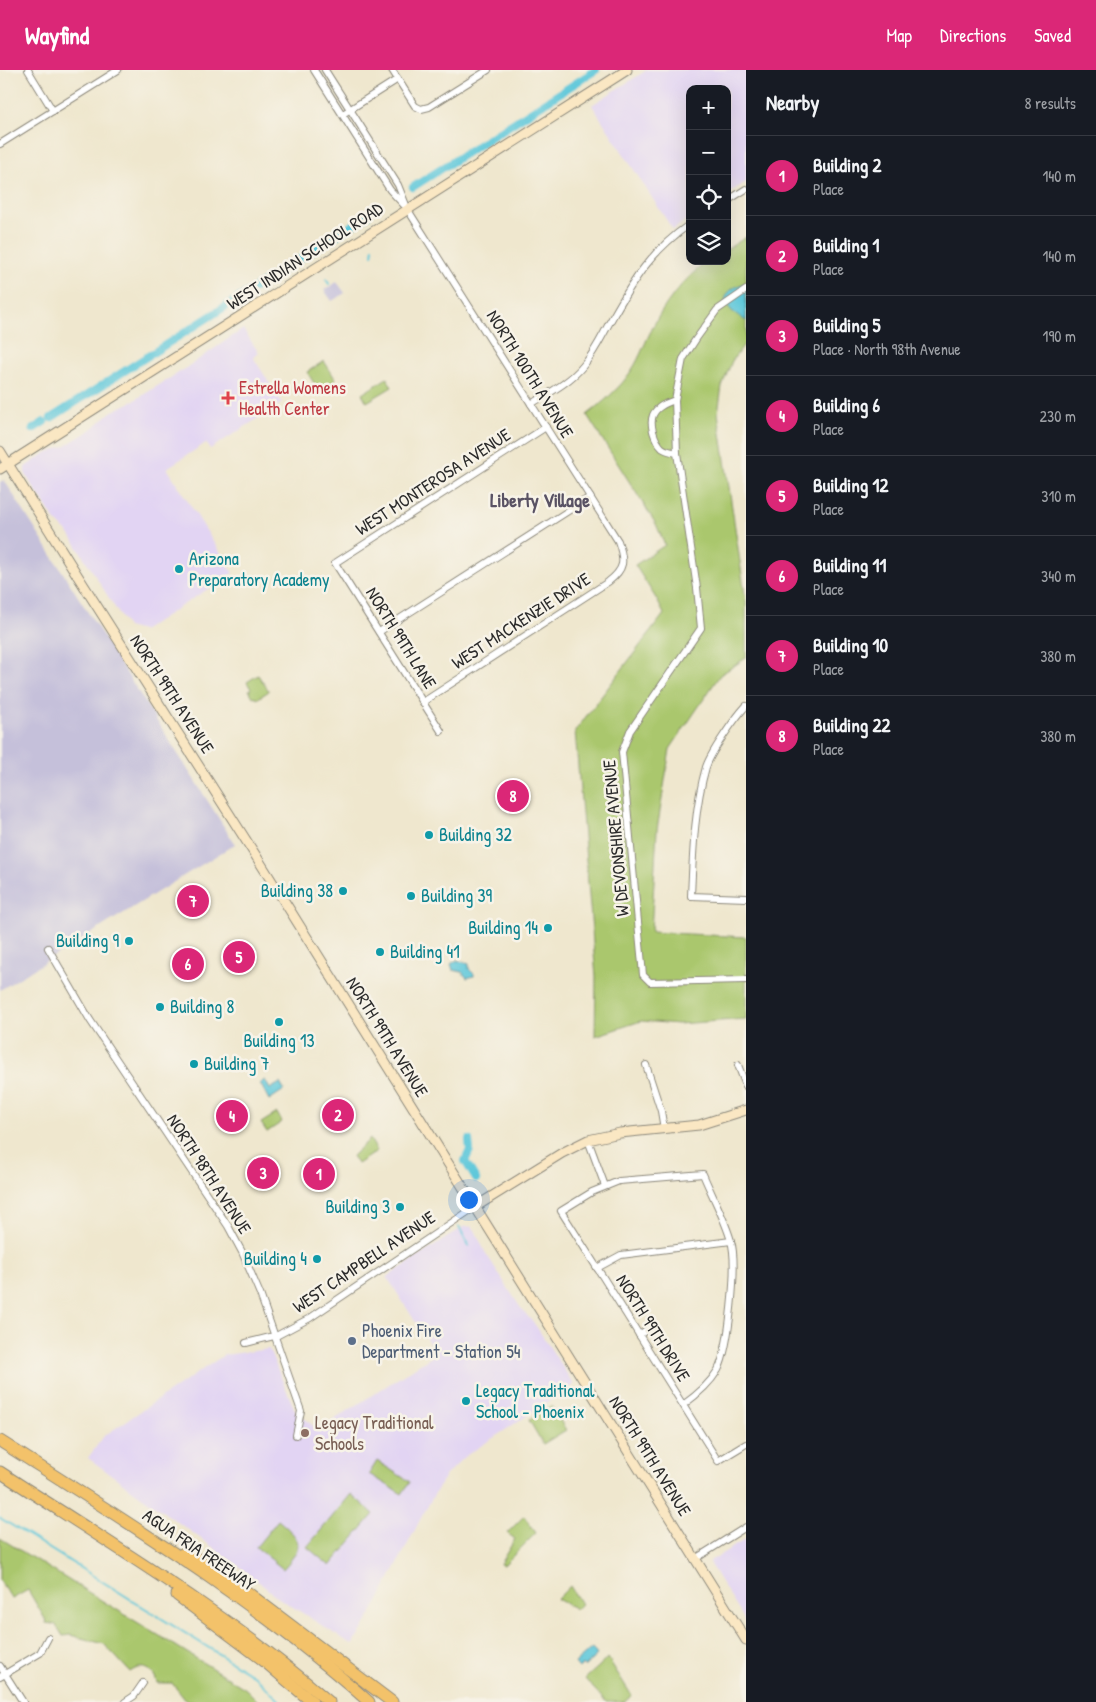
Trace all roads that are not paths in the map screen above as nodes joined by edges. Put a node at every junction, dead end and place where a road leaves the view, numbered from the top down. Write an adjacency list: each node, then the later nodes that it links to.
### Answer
1 (28, 70): 10 (street)
2 (118, 70): 10 (street)
3 (314, 70): 11 (street)
4 (325, 70): 9 (street)
5 (392, 70): 8 (street)
6 (488, 70): 8 (street)
7 (627, 70): 15 (main road, WEST INDIAN SCHOOL ROAD)
8 (398, 79): 9 (street)
9 (350, 109): 11 (street); 15 (street)
10 (53, 111): 12 (street)
11 (342, 114): 15 (street)
12 (0, 144)
13 (746, 189): 14 (street)
14 (731, 198)
15 (408, 210): 19 (street, NORTH 100TH AVENUE); 23 (main road, WEST INDIAN SCHOOL ROAD)
16 (686, 227): 19 (street)
17 (746, 290): 18 (street, W DEVONSHIRE AVENUE)
18 (675, 400): 22 (street, W DEVONSHIRE AVENUE); 22 (street)
19 (532, 404): 20 (street, NORTH 100TH AVENUE)
20 (546, 427): 24 (street, NORTH 100TH AVENUE); 26 (street, WEST MONTEROSA AVENUE)
21 (0, 451): 23 (main road, NORTH 99TH AVENUE)
22 (677, 453): 33 (street, W DEVONSHIRE AVENUE)
23 (4, 466): 41 (main road, NORTH 99TH AVENUE)
24 (590, 497): 25 (street, NORTH 100TH AVENUE); 27 (street)
25 (624, 556): 28 (street, WEST MACKENZIE DRIVE)
26 (335, 562): 27 (street, NORTH 99TH LANE)
27 (379, 632): 28 (street, NORTH 99TH LANE)
28 (423, 702): 30 (street, NORTH 99TH LANE)
29 (746, 706): 31 (street)
30 (441, 730)
31 (746, 898)
32 (48, 948): 46 (street, NORTH 98TH AVENUE)
33 (746, 980)
34 (646, 1065): 38 (street)
35 (738, 1065): 36 (street)
36 (746, 1086)
37 (746, 1110): 38 (main road, WEST CAMPBELL AVENUE)
38 (664, 1129): 39 (main road, WEST CAMPBELL AVENUE)
39 (588, 1140): 40 (street); 41 (main road, WEST CAMPBELL AVENUE)
40 (605, 1186): 42 (street); 43 (street, NORTH 99TH DRIVE)
41 (475, 1207): 46 (street, WEST CAMPBELL AVENUE); 55 (main road, NORTH 99TH AVENUE)
42 (731, 1241): 43 (street); 48 (street)
43 (597, 1268): 45 (street, NORTH 99TH DRIVE)
44 (652, 1327): 45 (street)
45 (639, 1335): 48 (street, NORTH 99TH DRIVE)
46 (275, 1336): 47 (street, WEST CAMPBELL AVENUE); 49 (street, NORTH 98TH AVENUE)
47 (246, 1343)
48 (684, 1406): 51 (street, NORTH 99TH DRIVE)
49 (296, 1435)
50 (0, 1441): 54 (highway, AGUA FRIA FREEWAY)
51 (746, 1444)
52 (0, 1472): 56 (highway)
53 (746, 1526): 55 (street)
54 (166, 1549): 66 (highway, AGUA FRIA FREEWAY); 67 (highway)
55 (695, 1559): 58 (main road, NORTH 99TH AVENUE)
56 (146, 1567): 64 (highway); 65 (highway)
57 (48, 1638): 60 (street)
58 (746, 1640)
59 (0, 1666): 60 (street)
60 (3, 1676): 62 (street)
61 (143, 1683): 63 (street)
62 (23, 1702)
63 (125, 1702)
64 (312, 1702)
65 (329, 1702)
66 (369, 1702)
67 (392, 1702)

